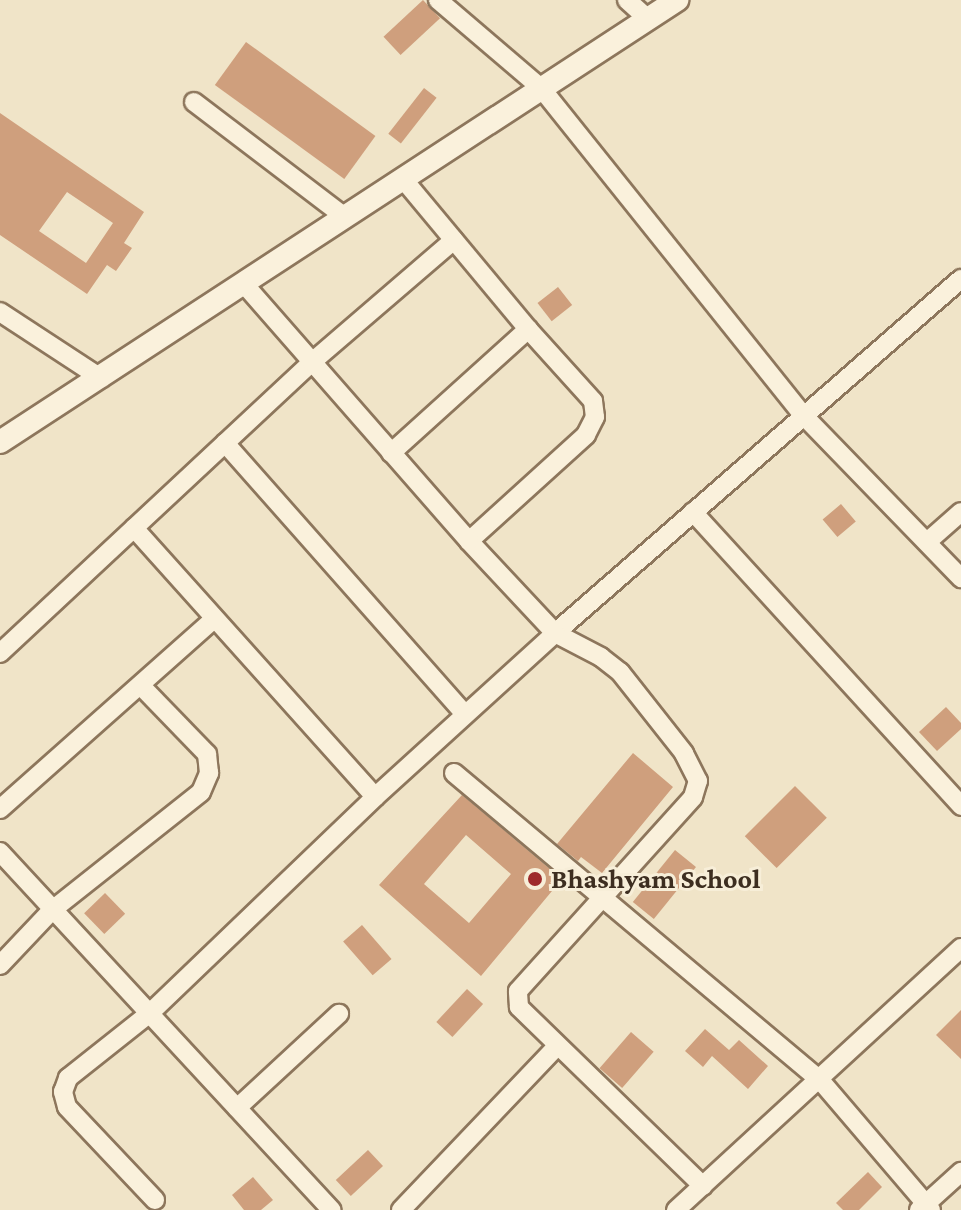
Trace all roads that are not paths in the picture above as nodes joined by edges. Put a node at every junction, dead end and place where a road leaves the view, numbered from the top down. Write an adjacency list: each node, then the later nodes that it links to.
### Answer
1 (438, 0): 5 (street)
2 (627, 0): 4 (street)
3 (677, 0): 4 (street)
4 (648, 19): 5 (street)
5 (541, 88): 7 (street); 16 (street)
6 (194, 102): 8 (street)
7 (403, 179): 8 (street); 9 (street)
8 (345, 217): 11 (street)
9 (454, 240): 13 (street); 14 (street)
10 (961, 279): 16 (street)
11 (243, 283): 14 (street); 15 (street)
12 (0, 312): 15 (street)
13 (528, 329): 19 (street); 23 (street)
14 (312, 362): 18 (street); 19 (street)
15 (101, 378): 17 (street)
16 (804, 416): 20 (street); 24 (street)
17 (0, 442)
18 (225, 443): 22 (street); 30 (street)
19 (391, 453): 23 (street)
20 (693, 512): 27 (street); 33 (street)
21 (961, 512): 24 (street)
22 (134, 528): 26 (street); 28 (street)
23 (469, 541): 27 (street)
24 (927, 542): 25 (street)
25 (961, 578)
26 (214, 619): 29 (street); 32 (street)
27 (555, 633): 30 (street); 36 (street)
28 (0, 653)
29 (141, 686): 34 (street); 37 (street)
30 (465, 714): 32 (street)
31 (454, 773): 36 (street)
32 (375, 797): 40 (street)
33 (961, 806)
34 (0, 809)
35 (0, 852): 37 (street)
36 (602, 899): 42 (street); 43 (street)
37 (51, 911): 39 (street); 40 (street)
38 (961, 948): 43 (street)
39 (0, 965)
40 (150, 1013): 44 (street); 47 (street)
41 (339, 1014): 44 (street)
42 (557, 1046): 46 (street); 50 (street)
43 (820, 1080): 46 (street); 48 (street)
44 (237, 1108): 49 (street)
45 (961, 1172): 48 (street)
46 (703, 1186): 51 (street)
47 (155, 1200)
48 (926, 1208)
49 (331, 1210)
50 (401, 1210)
51 (676, 1210)

